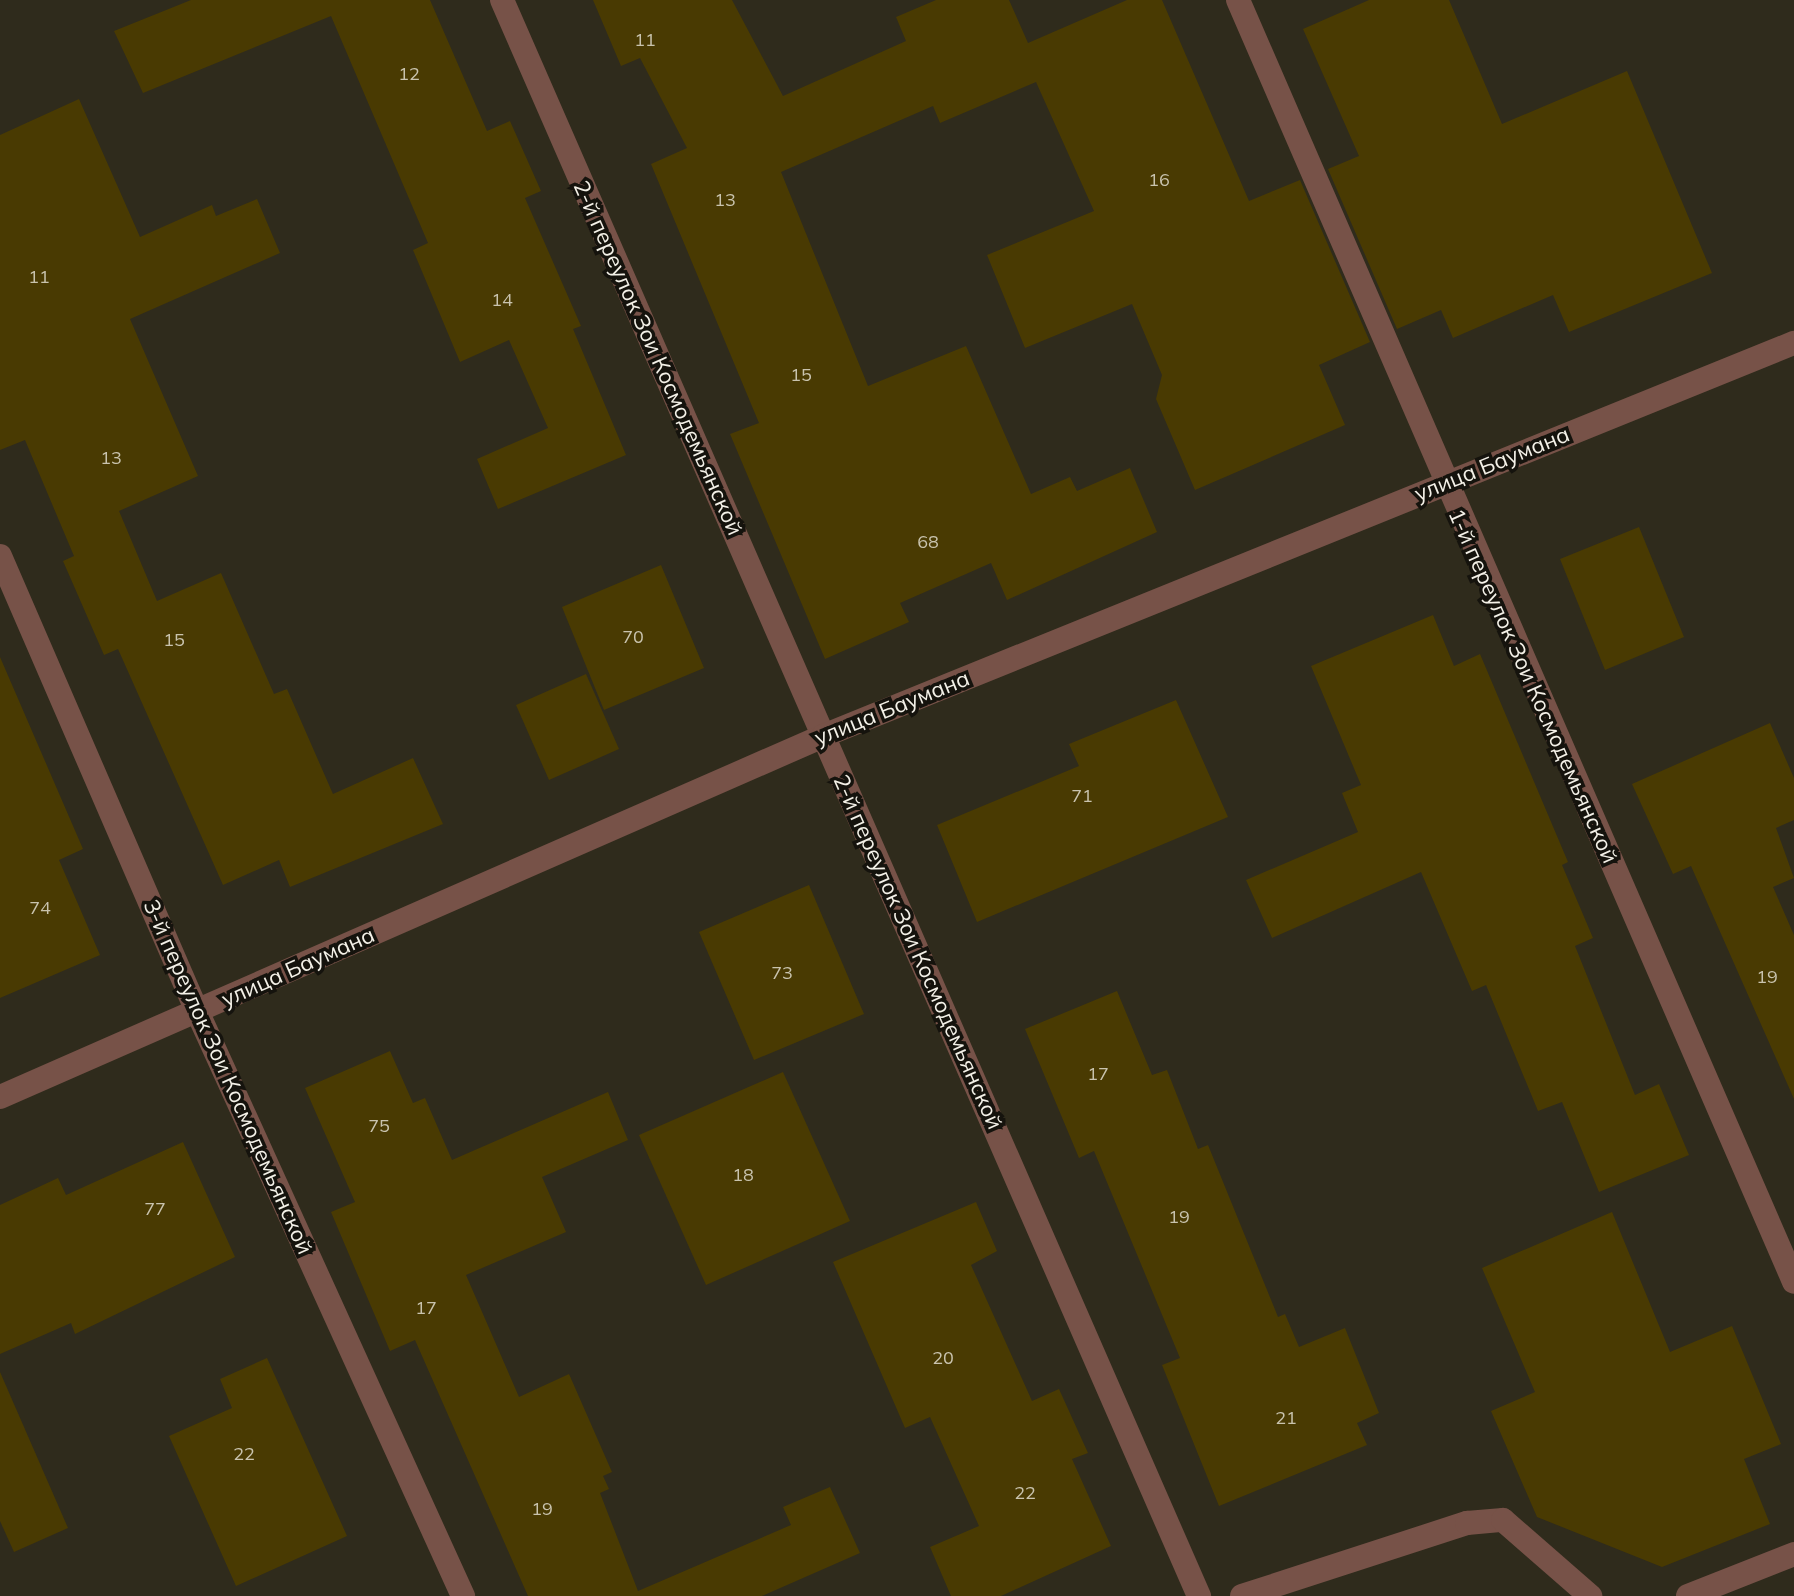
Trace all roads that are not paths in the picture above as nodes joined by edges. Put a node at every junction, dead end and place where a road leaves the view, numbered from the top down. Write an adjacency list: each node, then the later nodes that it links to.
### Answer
1 (502, 0): 6 (street, 2-й переулок Зои Космодемьянской)
2 (1238, 0): 4 (street, 1-й переулок Зои Космодемьянской)
3 (1794, 343): 4 (street, улица Баумана)
4 (1444, 483): 6 (street, улица Баумана); 9 (street, 1-й переулок Зои Космодемьянской)
5 (0, 556): 7 (street, 3-й переулок Зои Космодемьянской)
6 (823, 736): 7 (street, улица Баумана); 12 (street, 2-й переулок Зои Космодемьянской)
7 (197, 1011): 8 (street, улица Баумана); 11 (street, 3-й переулок Зои Космодемьянской)
8 (0, 1097)
9 (1794, 1282)
10 (1794, 1554): 15 (street)
11 (463, 1596)
12 (1199, 1596)
13 (1242, 1596): 14 (street)
14 (1590, 1596)
15 (1688, 1596)

